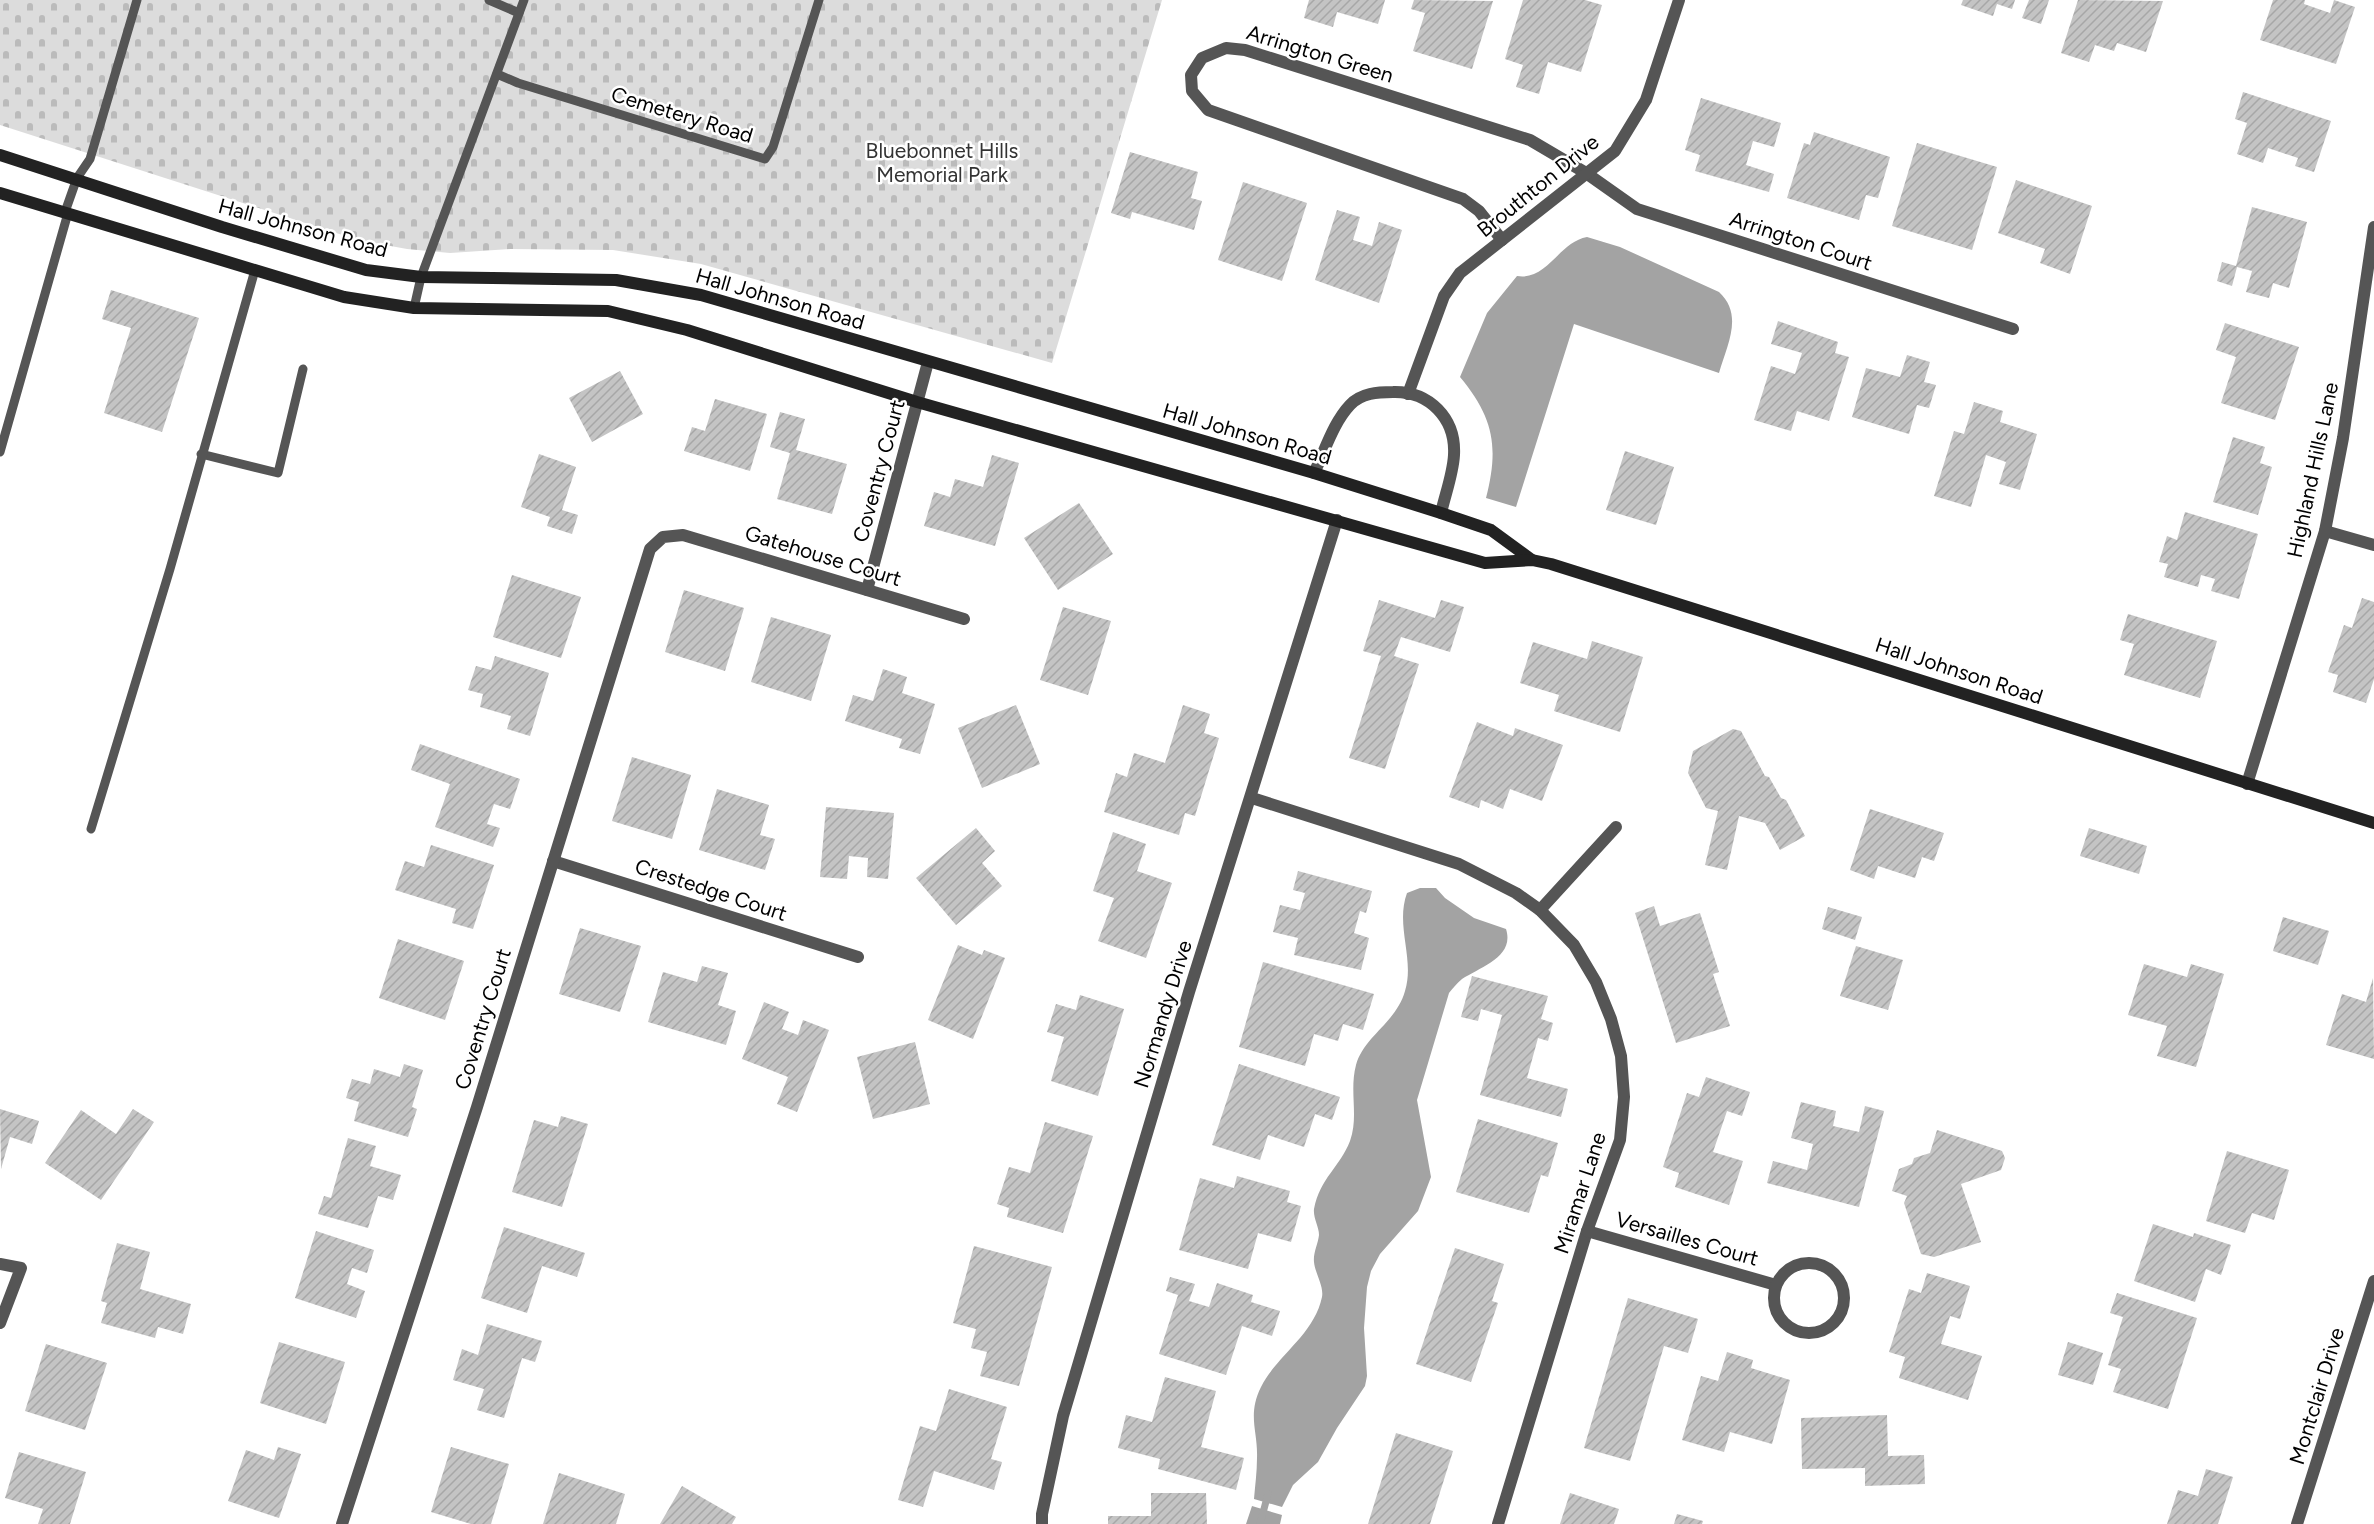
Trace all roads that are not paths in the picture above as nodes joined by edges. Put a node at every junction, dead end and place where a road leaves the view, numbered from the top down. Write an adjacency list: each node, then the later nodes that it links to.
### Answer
1 (137, 0): 10 (lane)
2 (489, 0): 6 (lane)
3 (524, 0): 6 (lane)
4 (819, 0): 7 (lane, Cemetery Road)
5 (1679, 0): 9 (street, Brouthton Drive)
6 (519, 13): 7 (lane)
7 (497, 74): 16 (lane)
8 (0, 155): 10 (main road, Hall Johnson Road)
9 (1586, 173): 14 (street, Brouthton Drive); 14 (street, Arrington Green); 18 (street, Arrington Court)
10 (77, 178): 12 (lane); 16 (main road, Hall Johnson Road)
11 (0, 193): 12 (main road, Hall Johnson Road)
12 (66, 213): 15 (main road, Hall Johnson Road); 23 (lane)
13 (2374, 227): 28 (street, Highland Hills Lane)
14 (1502, 240): 21 (street, Brouthton Drive)
15 (255, 270): 17 (main road, Hall Johnson Road); 24 (lane)
16 (421, 277): 17 (lane); 19 (main road, Hall Johnson Road)
17 (414, 308): 22 (main road, Hall Johnson Road)
18 (2013, 329)
19 (928, 362): 22 (street, Coventry Court); 25 (main road, Hall Johnson Road)
20 (303, 369): 24 (lane)
21 (1408, 394): 25 (street); 26 (street)
22 (917, 402): 27 (main road, Hall Johnson Road); 32 (street, Coventry Court)
23 (0, 452)
24 (201, 454): 38 (lane)
25 (1314, 473): 26 (main road, Hall Johnson Road)
26 (1441, 513): 31 (main road, Hall Johnson Road)
27 (1337, 520): 31 (main road, Hall Johnson Road); 35 (street, Normandy Drive)
28 (2325, 531): 30 (street); 34 (street, Highland Hills Lane)
29 (671, 534): 32 (street, Gatehouse Court); 39 (street, Coventry Court)
30 (2374, 545)
31 (1532, 560): 34 (main road, Hall Johnson Road)
32 (867, 590): 33 (street, Gatehouse Court)
33 (964, 620)
34 (2247, 784): 36 (main road, Hall Johnson Road)
35 (1252, 798): 40 (street, Miramar Lane); 48 (street, Normandy Drive)
36 (2374, 823)
37 (1616, 827): 40 (street)
38 (91, 829)
39 (552, 861): 41 (street, Crestedge Court); 47 (street, Coventry Court)
40 (1540, 910): 42 (street, Miramar Lane)
41 (858, 957)
42 (1587, 1231): 45 (street, Versailles Court); 49 (street, Miramar Lane)
43 (0, 1264): 46 (street)
44 (2374, 1281): 50 (street, Montclair Drive)
45 (1776, 1285): 45 (street, Versailles Court)
46 (0, 1323)
47 (342, 1524)
48 (1042, 1524)
49 (1498, 1524)
50 (2297, 1524)

